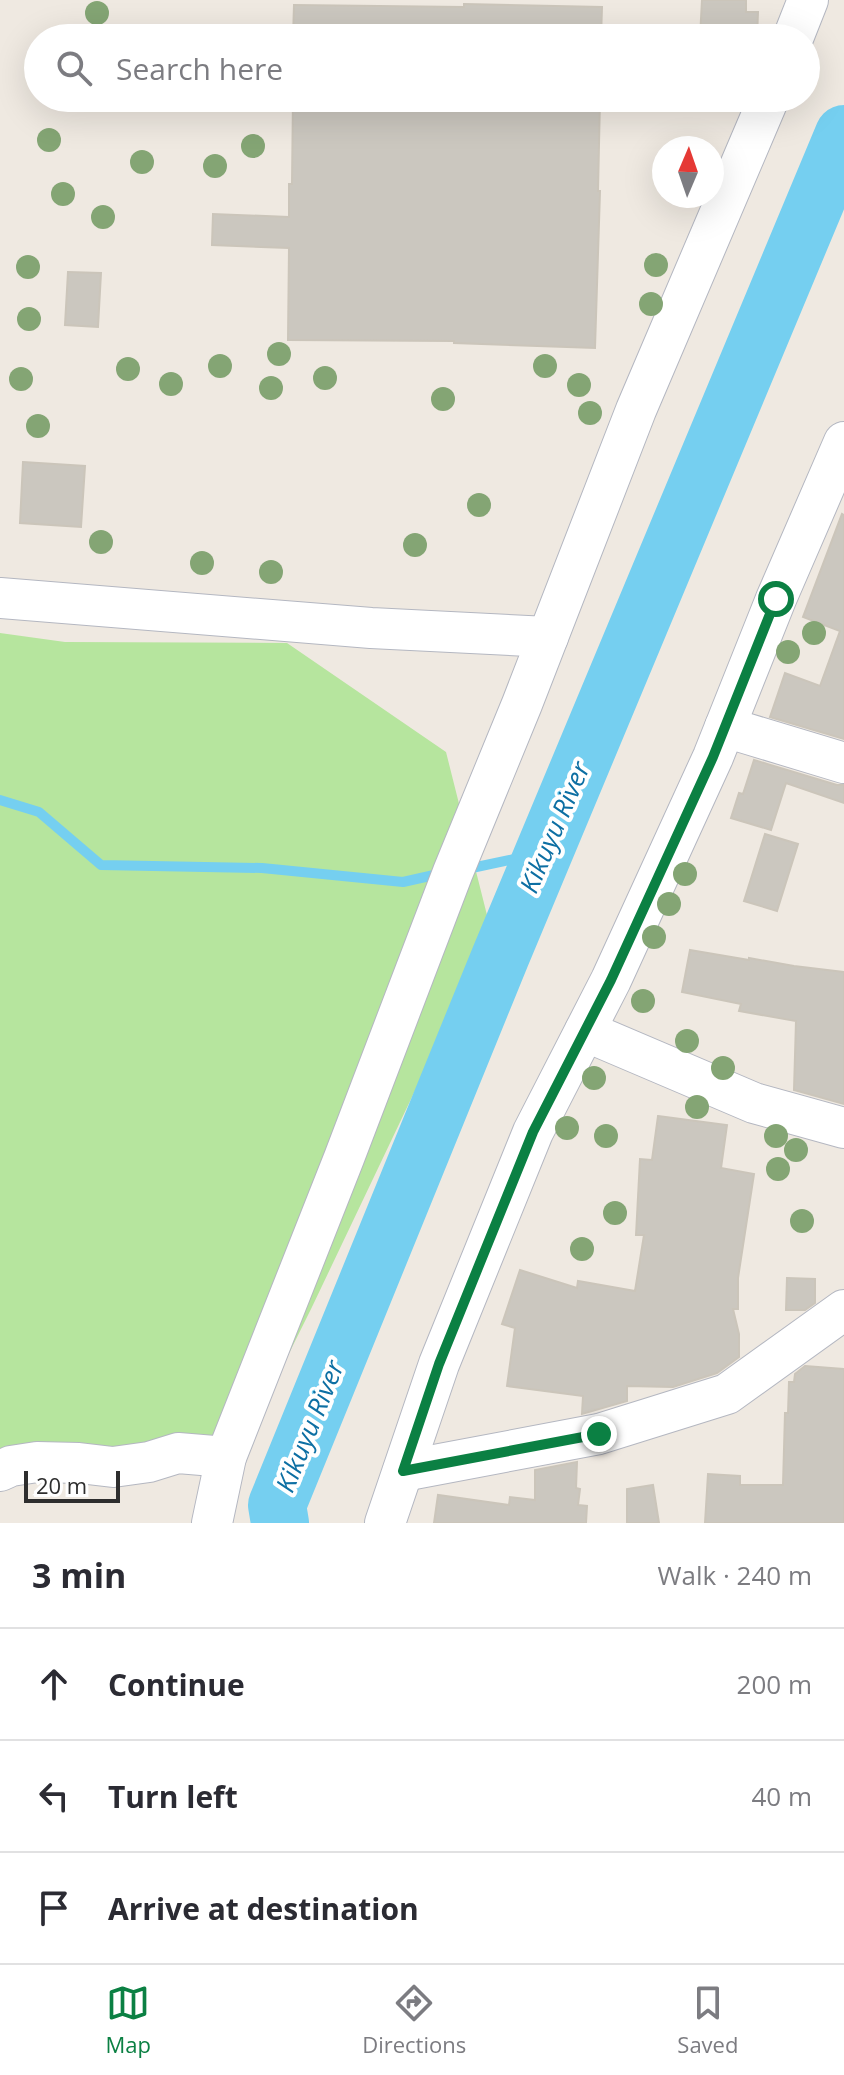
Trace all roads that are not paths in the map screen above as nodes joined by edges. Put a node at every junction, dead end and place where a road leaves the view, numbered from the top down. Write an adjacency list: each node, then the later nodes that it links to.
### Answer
1 (808, 0): 2 (street)
2 (799, 24)
3 (763, 112): 6 (street)
4 (840, 463): 7 (street)
5 (0, 598): 6 (street)
6 (548, 637): 12 (street)
7 (725, 727): 8 (street); 9 (street)
8 (844, 763)
9 (585, 1031): 10 (street); 14 (street)
10 (844, 1128)
11 (844, 1310): 14 (street)
12 (226, 1457): 13 (street); 15 (street)
13 (0, 1471)
14 (403, 1471): 16 (street)
15 (212, 1523)
16 (385, 1523)

